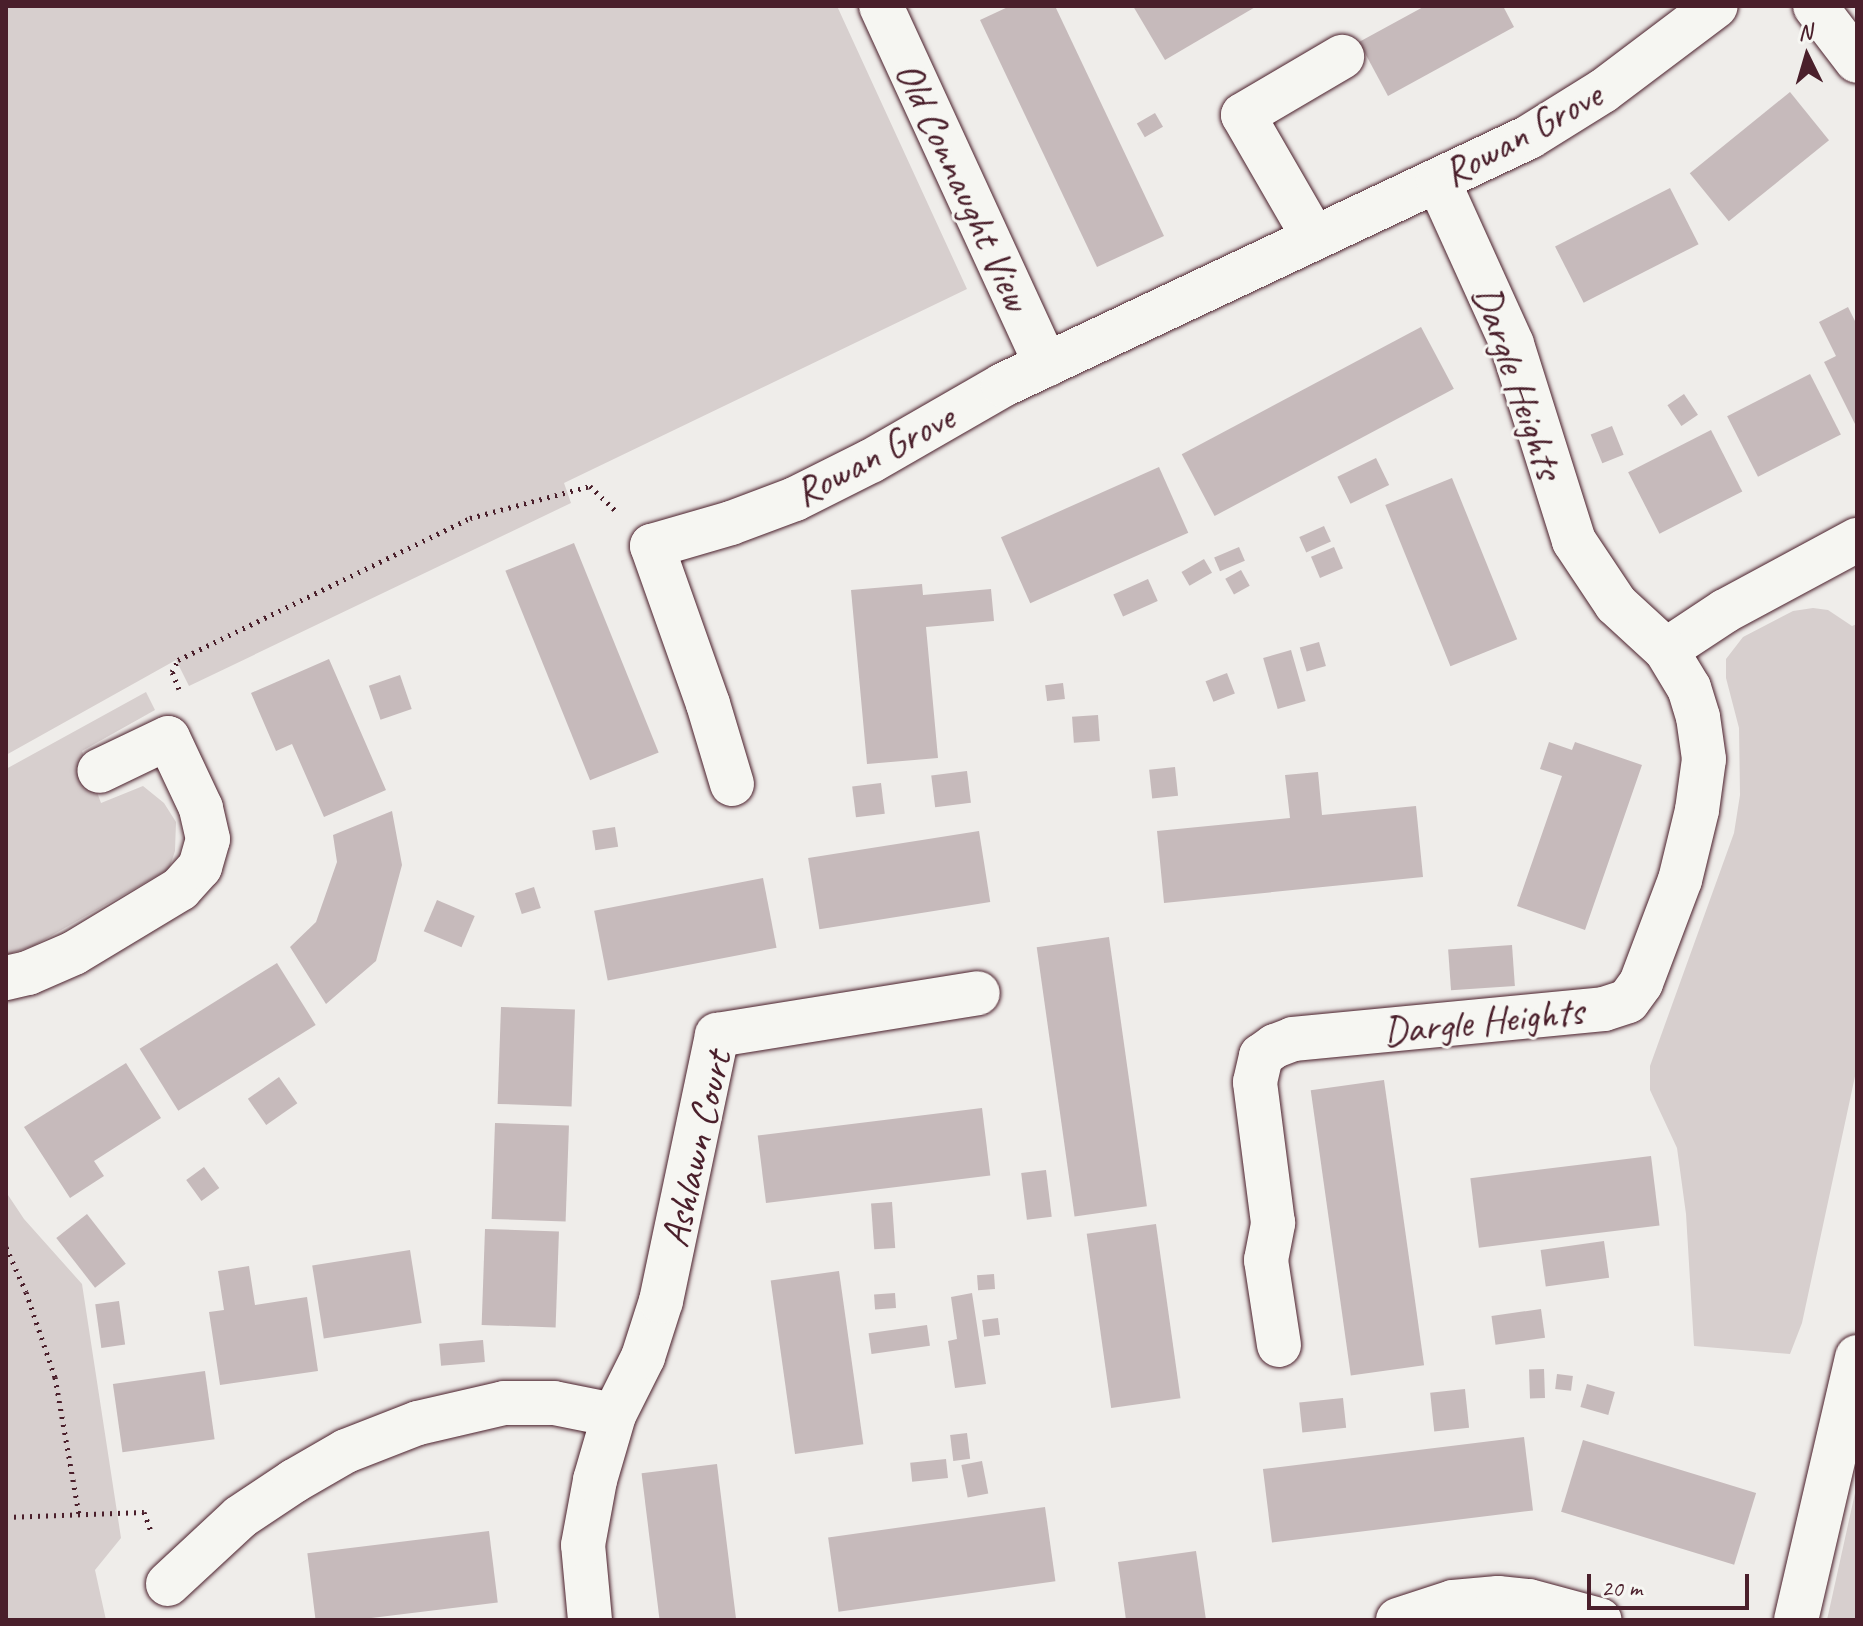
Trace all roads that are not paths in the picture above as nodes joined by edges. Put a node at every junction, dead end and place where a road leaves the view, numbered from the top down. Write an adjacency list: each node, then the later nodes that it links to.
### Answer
1 (881, 6): 8 (street, Old Connaught View)
2 (1716, 6): 6 (street, Rowan Grove)
3 (1815, 6): 5 (street)
4 (1342, 57): 7 (street)
5 (1857, 61)
6 (1438, 181): 7 (street, Rowan Grove); 10 (street, Dargle Heights)
7 (1314, 238): 8 (street, Rowan Grove)
8 (1046, 365): 12 (street, Rowan Grove)
9 (1857, 540): 10 (street)
10 (1666, 650): 15 (street, Dargle Heights)
11 (99, 771): 13 (street)
12 (732, 784)
13 (6, 978)
14 (978, 993): 17 (street, Ashlawn Court)
15 (1279, 1345)
16 (1857, 1357): 22 (street)
17 (614, 1415): 18 (street); 19 (street, Ashlawn Court)
18 (168, 1584)
19 (590, 1620)
20 (1398, 1620): 21 (street)
21 (1600, 1620)
22 (1796, 1620)

